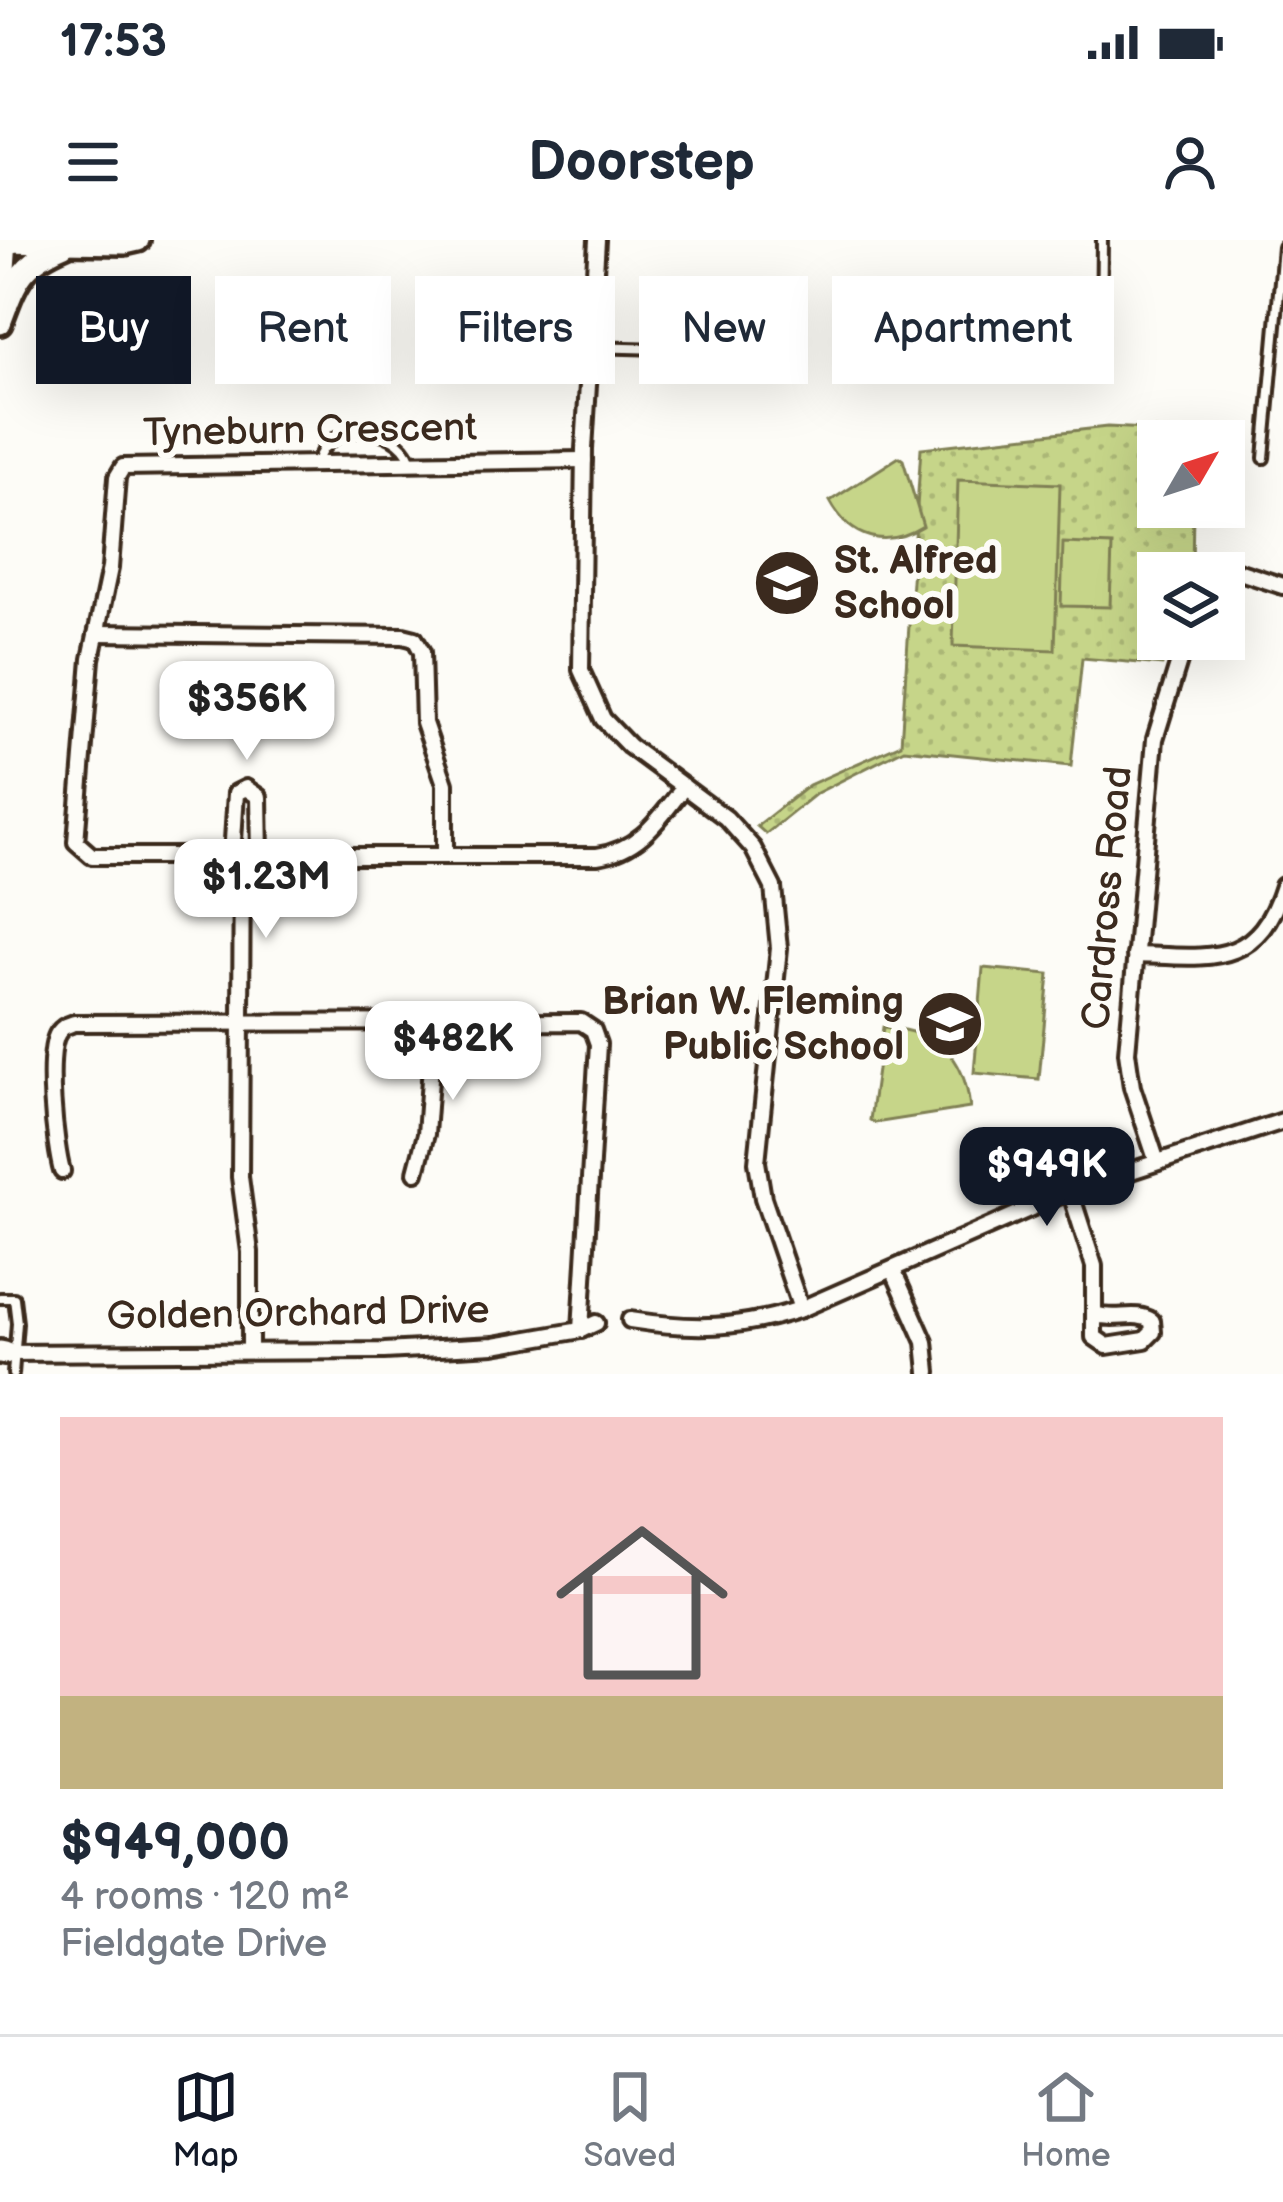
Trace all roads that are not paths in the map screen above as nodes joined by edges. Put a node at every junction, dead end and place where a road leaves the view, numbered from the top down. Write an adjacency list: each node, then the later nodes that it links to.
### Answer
1 (4, 240): 5 (main road); 9 (main road)
2 (138, 240): 5 (main road)
3 (597, 240): 7 (street)
4 (1102, 240): 8 (lane)
5 (68, 243): 9 (main road)
6 (1283, 247): 11 (lane)
7 (594, 276)
8 (1102, 276)
9 (0, 320)
10 (587, 384): 12 (street)
11 (1264, 458)
12 (584, 460): 14 (street, Tyneburn Crescent); 19 (street)
13 (317, 463): 14 (street, Tyneburn Crescent); 14 (lane); 17 (street, Tyneburn Crescent)
14 (412, 463)
15 (1245, 574): 16 (street)
16 (1283, 586)
17 (97, 633): 20 (street); 21 (street, Tyneburn Crescent)
18 (1179, 660): 24 (street, Cardross Road)
19 (684, 787): 20 (street, Tyneburn Crescent); 34 (street)
20 (445, 855): 22 (street, Tyneburn Crescent)
21 (237, 856): 22 (street, Tyneburn Crescent); 22 (street); 25 (street)
22 (260, 856)
23 (1283, 886): 24 (street)
24 (1136, 955): 28 (street, Cardross Road)
25 (241, 1024): 26 (street); 29 (street); 37 (street)
26 (434, 1024): 30 (street); 37 (street, Golden Orchard Drive)
27 (1283, 1121): 28 (street)
28 (1157, 1162): 31 (street)
29 (62, 1171)
30 (416, 1172)
31 (1070, 1191): 32 (street); 35 (street)
32 (893, 1270): 34 (street); 39 (street)
33 (0, 1298): 38 (lane)
34 (801, 1310): 36 (street)
35 (1096, 1314)
36 (630, 1320)
37 (250, 1349): 38 (street, Golden Orchard Drive)
38 (6, 1357)
39 (928, 1372)

